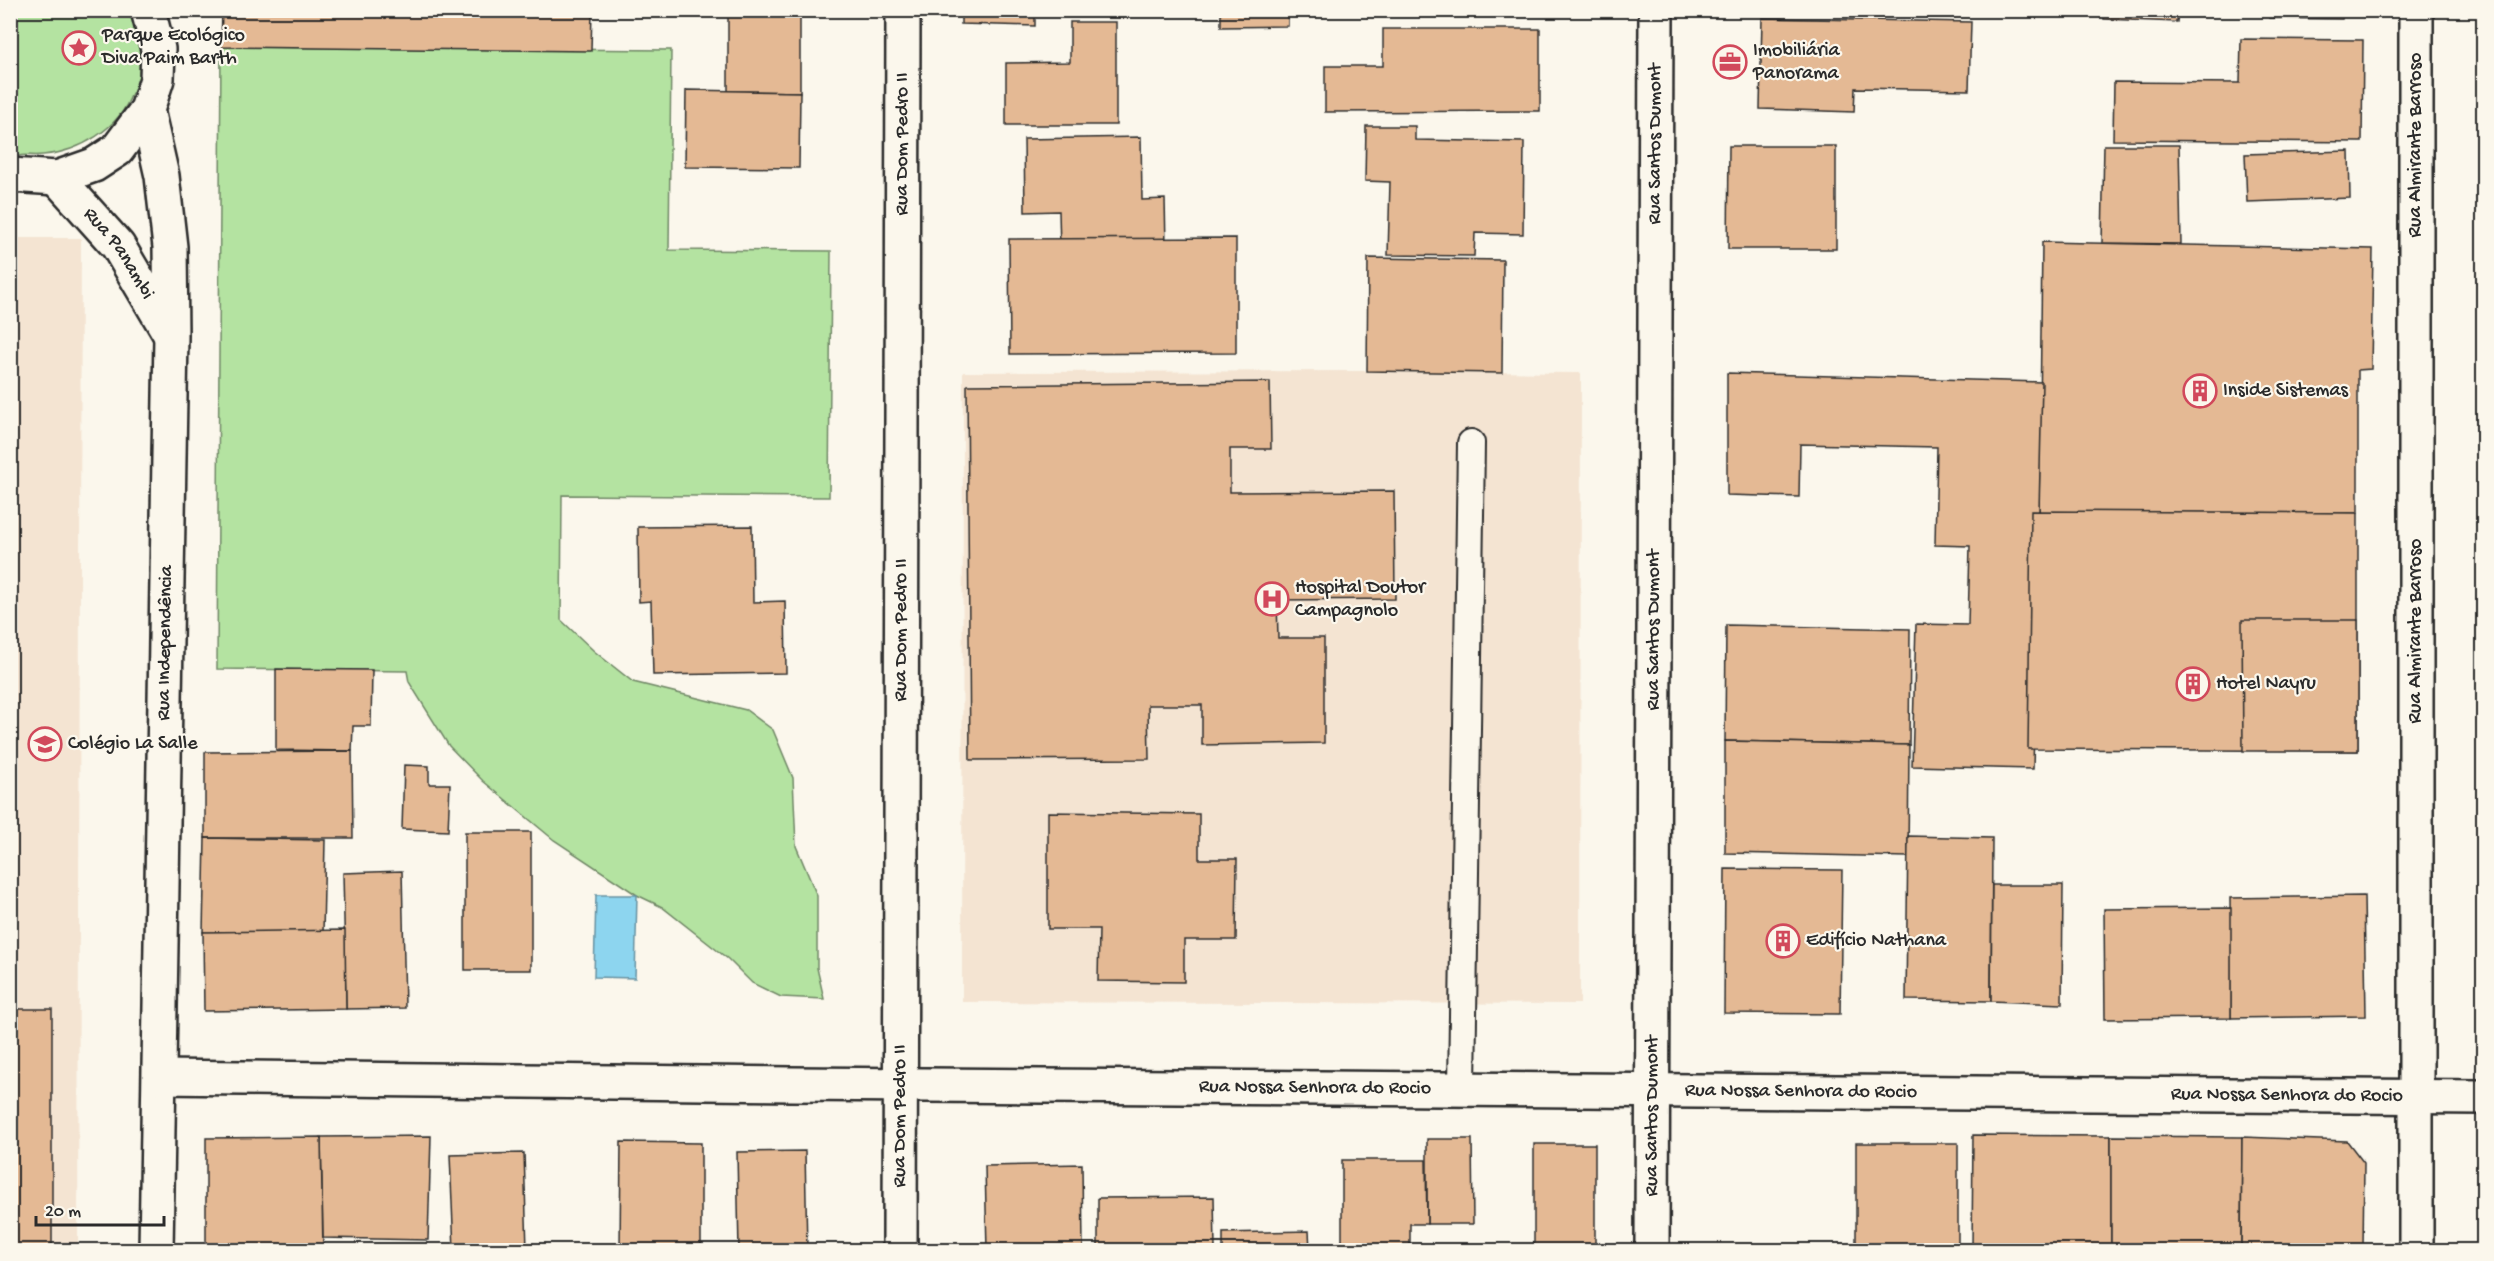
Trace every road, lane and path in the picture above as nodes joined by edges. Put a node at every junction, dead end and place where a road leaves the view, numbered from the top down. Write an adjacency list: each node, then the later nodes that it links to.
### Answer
1 (148, 10): 6 (street)
2 (159, 10): 6 (street)
3 (903, 10): 13 (street, Rua Dom Pedro II)
4 (1656, 10): 15 (street, Rua Santos Dumont)
5 (2416, 10): 16 (street, Rua Almirante Barroso)
6 (158, 49): 7 (street)
7 (147, 110): 9 (street); 10 (street, Rua Independência)
8 (11, 176): 9 (street)
9 (57, 178): 10 (street, Rua Panambi)
10 (171, 335): 12 (street, Rua Independência)
11 (1471, 443): 14 (lane)
12 (160, 1077): 13 (street, Rua Nossa Senhora do Rocio); 18 (street, Rua Independência)
13 (901, 1084): 14 (street, Rua Nossa Senhora do Rocio); 19 (street, Rua Dom Pedro II)
14 (1462, 1088): 15 (street, Rua Nossa Senhora do Rocio)
15 (1654, 1090): 16 (street, Rua Nossa Senhora do Rocio); 20 (street, Rua Santos Dumont)
16 (2416, 1096): 17 (street, Rua Nossa Senhora do Rocio); 21 (street, Rua Almirante Barroso)
17 (2484, 1097)
18 (156, 1251)
19 (900, 1251)
20 (1652, 1251)
21 (2416, 1251)

